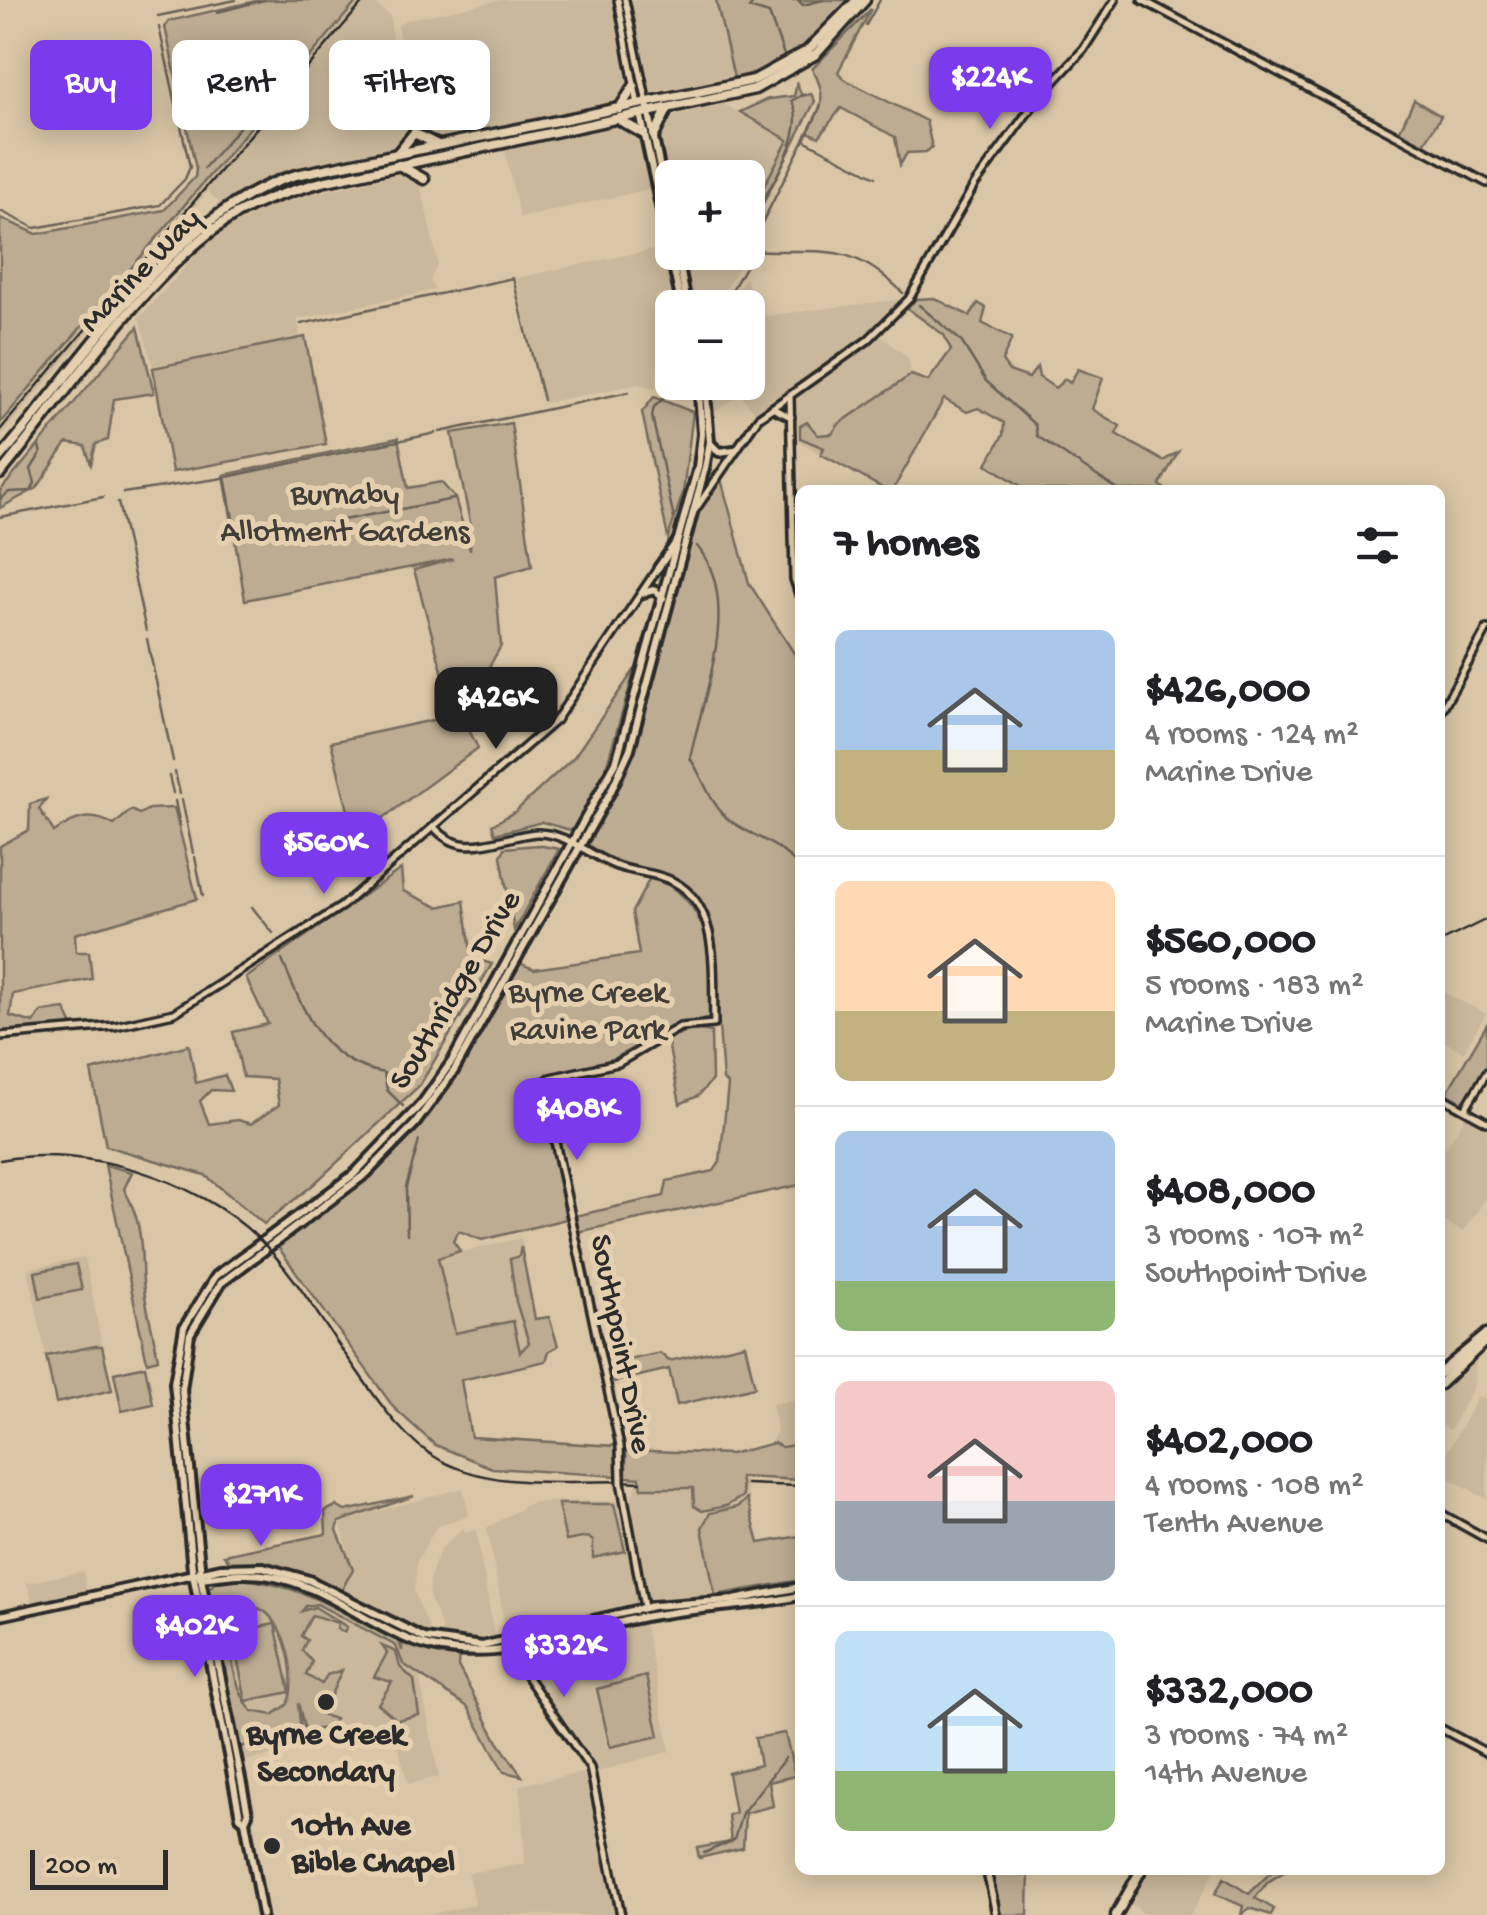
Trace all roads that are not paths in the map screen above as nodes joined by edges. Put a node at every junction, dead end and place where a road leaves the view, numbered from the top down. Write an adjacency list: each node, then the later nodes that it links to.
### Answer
1 (621, 0): 6 (street); 7 (street)
2 (857, 0): 7 (main road, Marine Way)
3 (865, 0): 9 (main road, Marine Way)
4 (1115, 0): 21 (street)
5 (1142, 0): 19 (street)
6 (634, 86): 7 (street); 8 (main road)
7 (643, 104): 8 (main road, Marine Way); 10 (main road)
8 (619, 109): 14 (main road, Marine Way)
9 (667, 110): 10 (main road, Marine Way); 13 (main road)
10 (645, 115): 11 (main road, Marine Way); 12 (main road); 13 (main road)
11 (617, 120): 12 (main road); 17 (main road, Marine Way)
12 (644, 134): 20 (main road)
13 (654, 136): 16 (main road)
14 (438, 145): 15 (main road, Marine Way); 15 (main road)
15 (397, 154): 28 (main road, Marine Way)
16 (659, 160)
17 (399, 165): 18 (main road); 30 (main road, Marine Way)
18 (424, 179)
19 (1487, 183)
20 (681, 290)
21 (790, 396): 24 (street); 25 (street)
22 (701, 400): 31 (main road)
23 (704, 400): 26 (main road)
24 (770, 408): 25 (street); 27 (street)
25 (792, 417): 35 (street)
26 (710, 442): 27 (main road); 31 (main road)
27 (734, 450): 29 (street)
28 (0, 458)
29 (720, 471): 31 (street); 32 (street)
30 (0, 474)
31 (699, 474): 32 (main road, Southridge Drive); 33 (main road, Southridge Drive)
32 (693, 513): 41 (main road, Southridge Drive)
33 (678, 540): 34 (main road); 37 (main road, Southridge Drive)
34 (658, 568): 36 (street)
35 (795, 581)
36 (643, 593): 37 (main road); 40 (street)
37 (663, 598): 41 (main road, Southridge Drive)
38 (1487, 629): 39 (street)
39 (1445, 704)
40 (435, 828): 41 (street); 42 (street)
41 (576, 846): 47 (main road, Southridge Drive); 48 (main road, Southridge Drive); 59 (street, Southpoint Drive)
42 (0, 1036)
43 (1487, 1072): 45 (street)
44 (1445, 1099): 45 (street)
45 (1464, 1110): 46 (street)
46 (1487, 1122)
47 (204, 1291): 48 (main road); 56 (main road, Southridge Drive)
48 (205, 1303): 54 (main road, Southridge Drive)
49 (1487, 1334): 50 (main road); 51 (main road)
50 (1445, 1369)
51 (1445, 1379)
52 (1445, 1516): 53 (street)
53 (1487, 1538)
54 (199, 1552): 55 (main road); 56 (main road, Southridge Drive)
55 (221, 1568): 56 (main road); 61 (main road)
56 (196, 1577): 60 (main road); 61 (main road); 69 (main road)
57 (795, 1588): 59 (main road)
58 (795, 1597): 59 (main road)
59 (646, 1612): 61 (main road); 62 (main road)
60 (0, 1616)
61 (506, 1647): 62 (main road); 63 (street)
62 (522, 1648): 63 (main road)
63 (515, 1662): 70 (street)
64 (1445, 1731): 65 (street)
65 (1487, 1753)
66 (988, 1875): 68 (street)
67 (1138, 1875): 71 (main road)
68 (996, 1911)
69 (262, 1915)
70 (622, 1915)
71 (1116, 1915)

